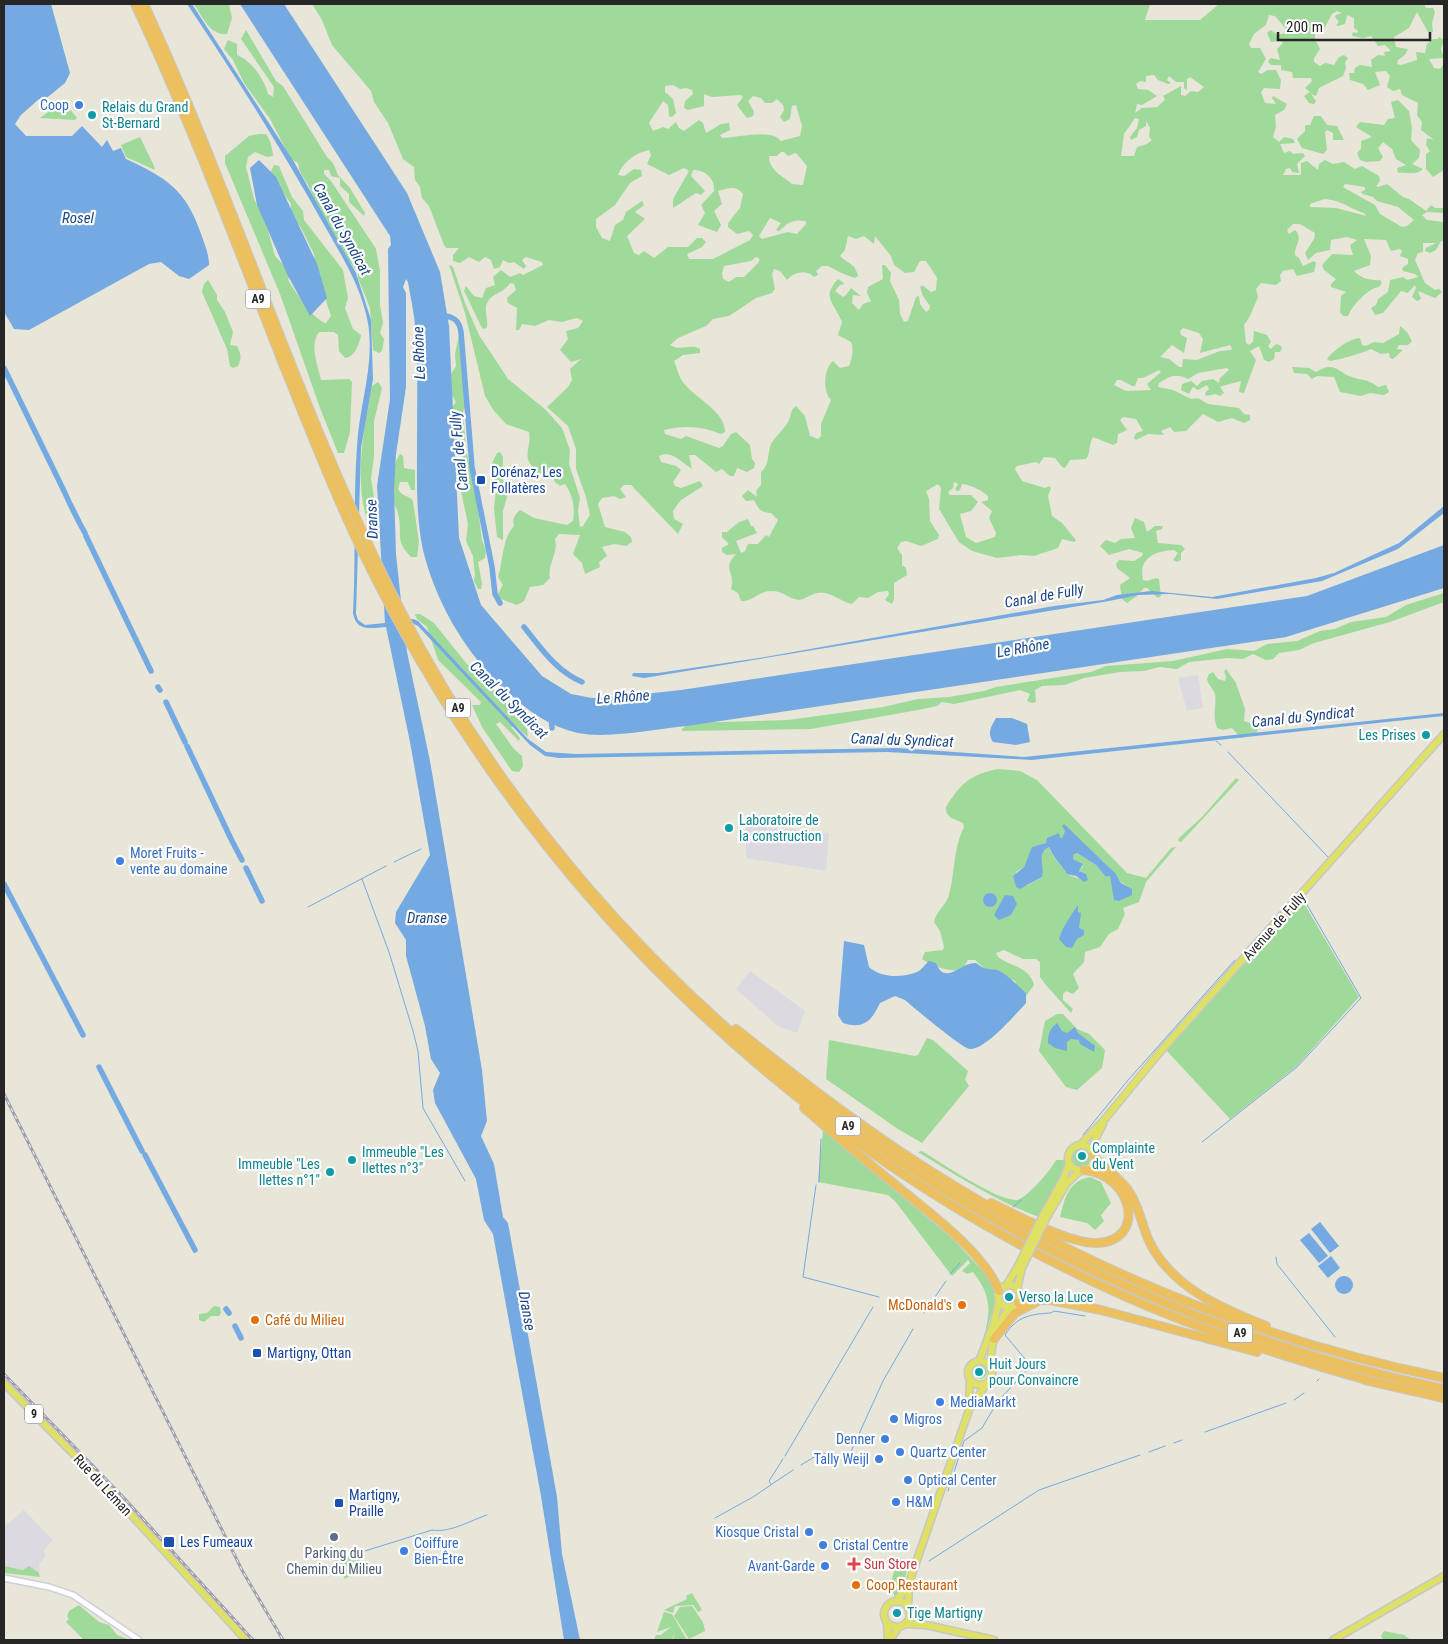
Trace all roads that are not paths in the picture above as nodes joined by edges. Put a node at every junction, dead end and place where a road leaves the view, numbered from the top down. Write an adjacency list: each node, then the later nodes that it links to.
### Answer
1 (135, 4): 5 (highway, A9)
2 (144, 4): 4 (highway, A9)
3 (1444, 734): 6 (main road, Avenue de Fully)
4 (688, 992): 10 (highway); 28 (highway, A9)
5 (723, 1034): 14 (highway); 25 (highway, A9)
6 (1105, 1119): 7 (main road, Avenue de Fully); 8 (main road, Avenue de Fully)
7 (1080, 1145): 8 (main road); 9 (main road)
8 (1093, 1154): 11 (main road); 20 (highway)
9 (1069, 1163): 11 (main road); 12 (main road)
10 (924, 1167): 11 (highway); 20 (highway)
11 (1082, 1170): 12 (main road)
12 (1045, 1216): 13 (main road, bridge)
13 (1020, 1267): 14 (main road); 15 (main road)
14 (1003, 1288): 15 (main road); 17 (main road)
15 (1017, 1288): 18 (main road)
16 (1040, 1300): 18 (highway); 19 (highway); 25 (highway)
17 (999, 1301): 18 (main road); 21 (main road)
18 (1015, 1305): 19 (main road)
19 (994, 1339): 22 (main road)
20 (1334, 1351): 23 (highway)
21 (979, 1361): 22 (main road); 24 (main road)
22 (991, 1368): 27 (main road)
23 (1444, 1378)
24 (970, 1379): 27 (main road); 30 (main road)
25 (1370, 1381): 29 (highway, A9)
26 (4, 1383): 34 (main road, Rue du Léman / 9)
27 (987, 1383): 30 (main road)
28 (1444, 1389)
29 (1444, 1398)
30 (968, 1410): 33 (main road)
31 (1444, 1576): 45 (main road)
32 (4, 1578): 40 (street)
33 (909, 1583): 35 (main road); 36 (main road)
34 (200, 1591): 41 (main road, Rue du Léman / 9); 42 (main road, Rue du Léman / 9)
35 (896, 1602): 36 (main road); 37 (main road)
36 (908, 1610): 38 (main road); 39 (main road)
37 (887, 1623): 39 (main road); 43 (main road)
38 (926, 1625): 39 (main road); 44 (main road)
39 (902, 1626): 43 (main road)
40 (139, 1640)
41 (241, 1640)
42 (246, 1640)
43 (889, 1640)
44 (994, 1640)
45 (1333, 1640)

